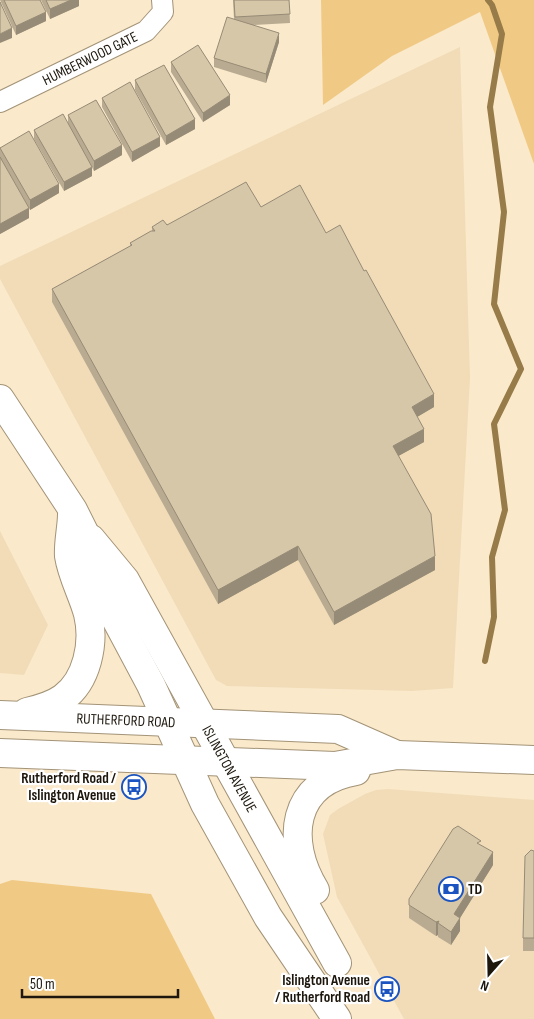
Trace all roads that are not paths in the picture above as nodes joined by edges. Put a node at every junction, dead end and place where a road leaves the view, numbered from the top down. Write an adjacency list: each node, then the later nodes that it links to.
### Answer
1 (162, 0): 2 (street, HUMBERWOOD GATE)
2 (0, 102)
3 (0, 399): 4 (main road, ISLINGTON AVENUE)
4 (79, 521): 5 (main road); 6 (main road, ISLINGTON AVENUE); 7 (main road, ISLINGTON AVENUE)
5 (8, 716): 6 (main road, RUTHERFORD ROAD)
6 (169, 723): 7 (main road, RUTHERFORD ROAD); 12 (main road, ISLINGTON AVENUE)
7 (205, 724): 9 (main road, RUTHERFORD ROAD); 13 (main road, ISLINGTON AVENUE)
8 (0, 753): 12 (main road, RUTHERFORD ROAD)
9 (397, 755): 10 (main road, RUTHERFORD ROAD); 13 (main road, RUTHERFORD ROAD)
10 (436, 757): 11 (main road, RUTHERFORD ROAD); 14 (main road)
11 (534, 760)
12 (186, 762): 13 (main road, RUTHERFORD ROAD); 15 (main road, ISLINGTON AVENUE)
13 (226, 763): 14 (main road, ISLINGTON AVENUE)
14 (337, 963): 15 (main road, ISLINGTON AVENUE)
15 (337, 1019)

